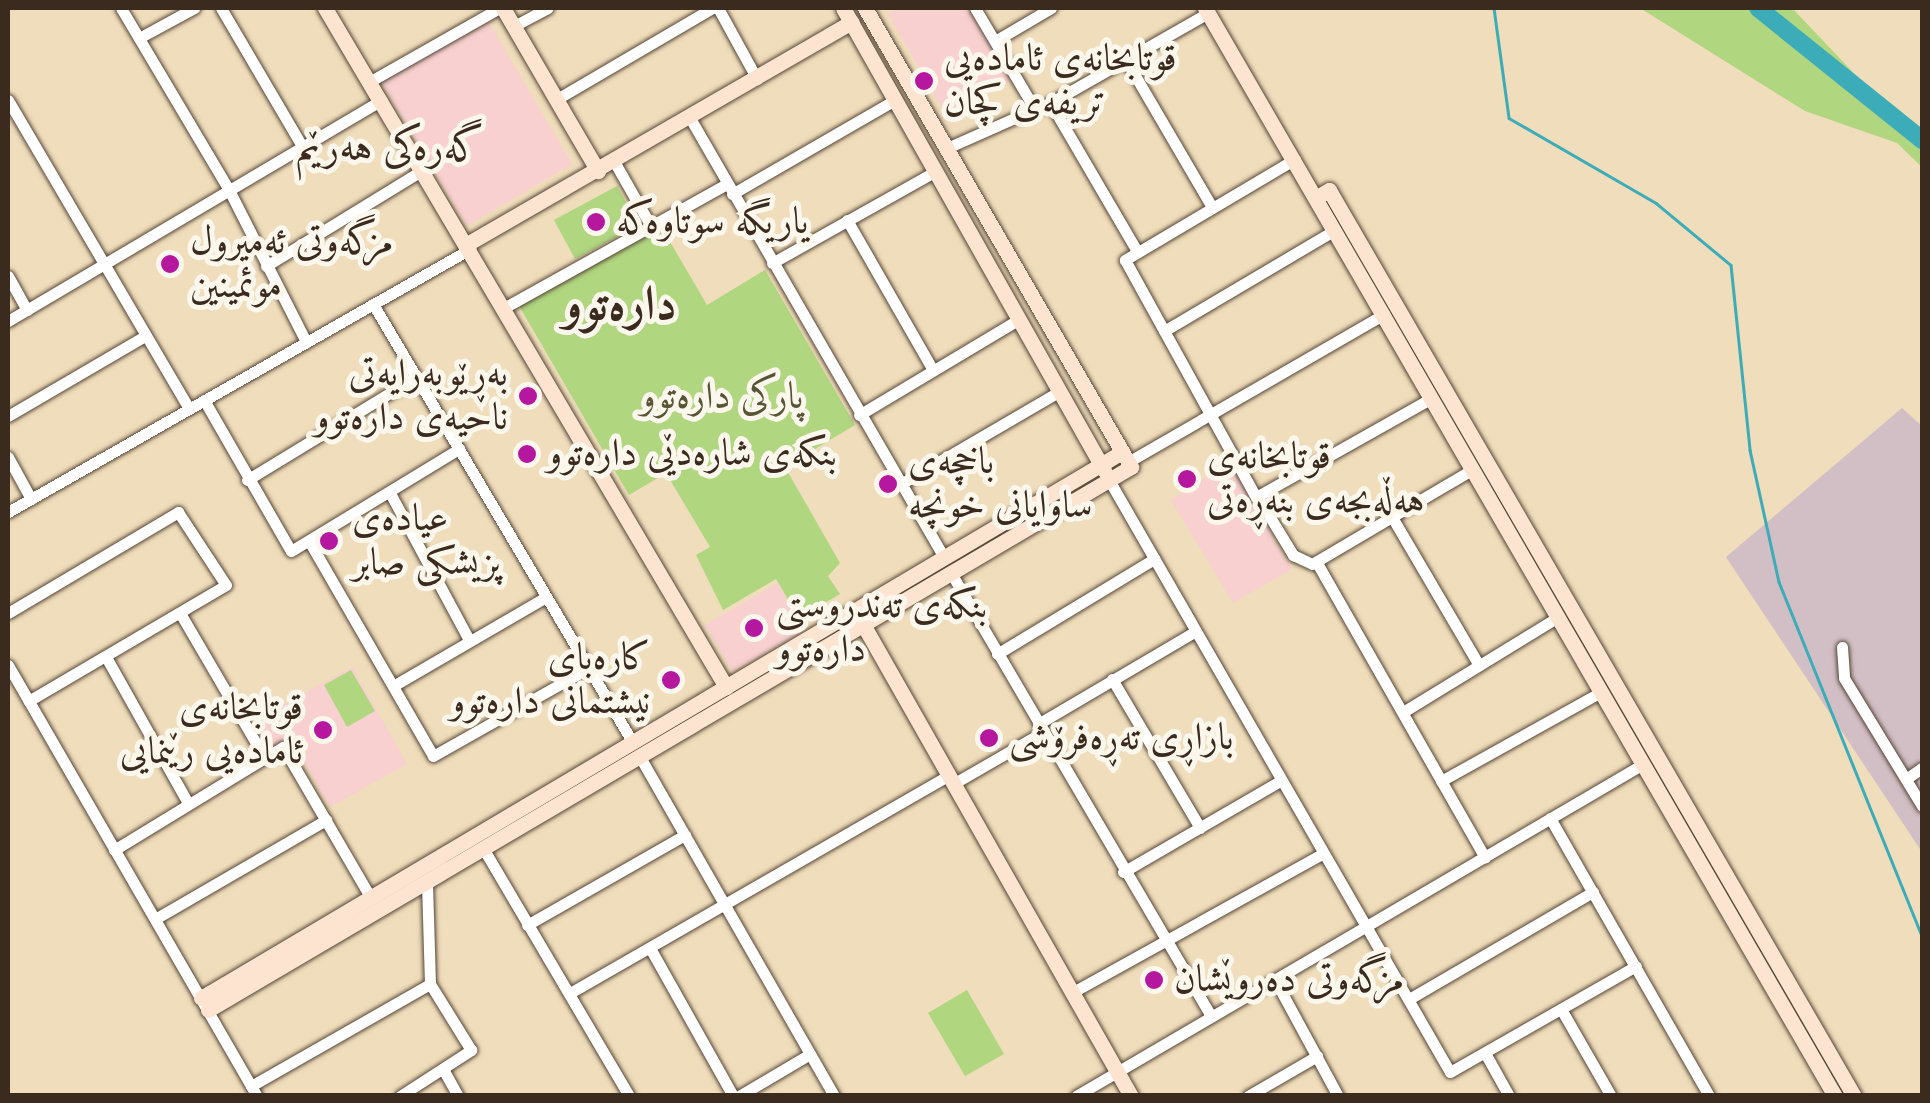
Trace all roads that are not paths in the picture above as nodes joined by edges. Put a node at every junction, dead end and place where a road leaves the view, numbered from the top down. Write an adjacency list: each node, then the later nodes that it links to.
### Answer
1 (121, 8): 14 (street)
2 (194, 8): 14 (street)
3 (221, 8): 26 (street)
4 (325, 8): 18 (street)
5 (501, 8): 13 (street); 18 (street)
6 (548, 8): 13 (street)
7 (715, 8): 17 (street); 19 (street)
8 (867, 8): 27 (street)
9 (975, 8): 15 (street)
10 (1052, 8): 15 (street)
11 (1207, 10): 16 (street); 28 (street)
12 (847, 15): 17 (street); 22 (street)
13 (514, 26): 19 (street)
14 (140, 38): 33 (street)
15 (995, 40): 23 (street)
16 (1126, 60): 23 (street); 36 (street)
17 (757, 78): 25 (street)
18 (369, 82): 21 (street)
19 (557, 99): 32 (street)
20 (8, 100): 24 (street)
21 (381, 100): 26 (street); 30 (street)
22 (895, 100): 31 (street); 34 (street)
23 (1045, 106): 27 (street); 41 (street)
24 (11, 116): 42 (street)
25 (690, 118): 29 (street); 34 (street)
26 (302, 146): 33 (street)
27 (951, 154): 31 (street); 66 (street)
28 (1294, 160): 35 (street); 36 (street)
29 (614, 163): 32 (street); 38 (street)
30 (421, 171): 40 (street); 44 (street)
31 (936, 171): 37 (street); 50 (street)
32 (598, 172): 40 (street)
33 (228, 188): 42 (street); 44 (street)
34 (730, 189): 38 (street); 43 (street)
35 (1323, 194): 39 (street); 89 (street)
36 (1212, 207): 41 (street)
37 (847, 220): 43 (street); 55 (street)
38 (651, 226): 47 (street)
39 (1336, 230): 49 (street); 52 (street)
40 (468, 246): 46 (street); 47 (street)
41 (1137, 250): 52 (street)
42 (107, 262): 48 (street); 53 (street)
43 (772, 263): 61 (street)
44 (266, 266): 54 (street)
45 (8, 276): 48 (street)
46 (373, 304): 54 (street); 56 (street)
47 (502, 308): 97 (street)
48 (27, 310): 51 (street)
49 (1384, 314): 58 (street); 63 (street)
50 (1018, 320): 55 (street); 57 (street)
51 (8, 322)
52 (1164, 331): 63 (street)
53 (144, 336): 60 (street); 62 (street)
54 (306, 342): 59 (street)
55 (933, 370): 61 (street)
56 (416, 377): 64 (street); 69 (street)
57 (1060, 391): 68 (street); 70 (street)
58 (1432, 398): 67 (street); 73 (street)
59 (204, 400): 60 (street); 69 (street)
60 (189, 408): 72 (street)
61 (859, 415): 70 (street)
62 (8, 416)
63 (1211, 417): 66 (street); 73 (street)
64 (459, 449): 71 (street); 80 (street)
65 (8, 457): 72 (street)
66 (1127, 460): 68 (street)
67 (1473, 469): 75 (street); 84 (street)
68 (1105, 472): 77 (street); 79 (street)
69 (246, 480): 76 (street)
70 (900, 485): 79 (street)
71 (390, 493): 76 (street); 86 (street)
72 (31, 498): 74 (street)
73 (1258, 499): 78 (street)
74 (8, 512)
75 (1392, 517): 78 (street); 92 (street)
76 (309, 541): 95 (street)
77 (1154, 559): 85 (street); 88 (street)
78 (1317, 562): 99 (street)
79 (948, 566): 83 (street); 88 (street)
80 (546, 597): 86 (street); 93 (street)
81 (180, 613): 82 (street); 90 (street); 102 (street)
82 (8, 614)
83 (860, 618): 97 (street); 106 (street)
84 (1558, 618): 89 (street); 92 (street)
85 (1194, 632): 94 (street); 108 (street)
86 (469, 640): 95 (street)
87 (1842, 647): 105 (street)
88 (997, 654): 100 (street)
89 (1590, 655): 96 (street); 157 (street)
90 (106, 657): 98 (street); 109 (street)
91 (8, 665): 98 (street)
92 (1479, 665): 99 (street)
93 (587, 669): 95 (street); 101 (street)
94 (1112, 679): 100 (street); 113 (street)
95 (393, 686)
96 (1601, 692): 103 (street); 107 (street)
97 (729, 693): 101 (street)
98 (28, 700): 116 (street)
99 (1403, 712): 107 (street)
100 (1040, 728): 106 (street); 119 (street)
101 (636, 750): 114 (street); 115 (street); 122 (street)
102 (264, 758): 109 (street); 112 (street)
103 (1642, 764): 111 (street); 156 (street)
104 (1922, 768): 105 (street)
105 (1906, 779): 110 (street)
106 (950, 780): 123 (street); 132 (street)
107 (1441, 781): 118 (street)
108 (1278, 782): 113 (street); 117 (street)
109 (188, 803): 116 (street)
110 (1922, 806)
111 (1550, 818): 118 (street); 121 (street)
112 (326, 820): 122 (street); 124 (street)
113 (1200, 828): 119 (street)
114 (685, 835): 123 (street); 125 (street)
115 (483, 848): 120 (street); 125 (street)
116 (114, 850): 124 (street)
117 (1320, 854): 126 (street); 127 (street)
118 (1485, 857): 126 (street)
119 (1123, 872): 127 (street)
120 (427, 881): 131 (street); 135 (street)
121 (1593, 892): 129 (street); 134 (street)
122 (371, 898): 135 (street)
123 (723, 906): 128 (street); 139 (street)
124 (155, 919): 135 (street)
125 (527, 925): 133 (street)
126 (1362, 928): 130 (street); 134 (street)
127 (1165, 943): 132 (street); 137 (street)
128 (650, 948): 133 (street); 147 (street)
129 (1636, 966): 136 (street); 155 (street)
130 (1276, 980): 137 (street); 140 (street)
131 (430, 984): 141 (street); 143 (street)
132 (1073, 992): 142 (street)
133 (570, 993): 146 (street)
134 (1409, 999): 138 (street)
135 (205, 1004): 143 (street)
136 (1560, 1010): 138 (street); 154 (street)
137 (1211, 1016): 142 (street)
138 (1485, 1053): 153 (street)
139 (810, 1054): 147 (street); 148 (street)
140 (1316, 1056): 151 (street); 152 (street)
141 (443, 1069): 144 (street); 145 (street)
142 (1117, 1071): 149 (street); 150 (street)
143 (254, 1091)
144 (400, 1096)
145 (458, 1096)
146 (629, 1096)
147 (736, 1096)
148 (834, 1096)
149 (1076, 1096)
150 (1131, 1096)
151 (1248, 1096)
152 (1338, 1096)
153 (1509, 1096)
154 (1611, 1096)
155 (1709, 1096)
156 (1835, 1096)
157 (1854, 1096)

